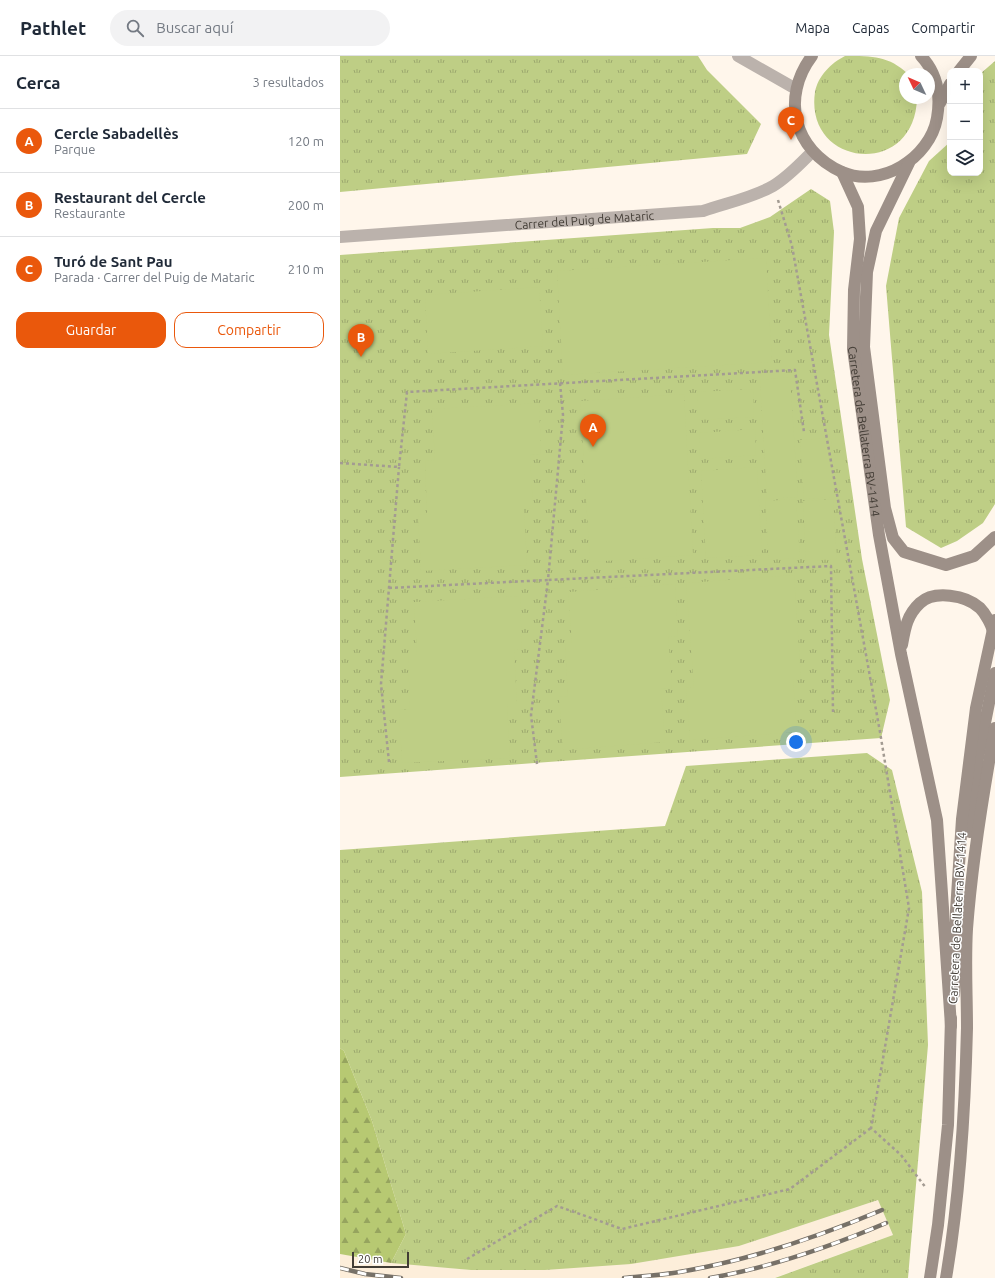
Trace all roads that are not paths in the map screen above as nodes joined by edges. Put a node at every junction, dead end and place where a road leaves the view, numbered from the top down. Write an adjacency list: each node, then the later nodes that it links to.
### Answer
1 (738, 56): 6 (street)
2 (812, 56): 6 (street)
3 (921, 56): 8 (street)
4 (971, 56): 5 (street)
5 (961, 68)
6 (796, 89): 9 (street)
7 (947, 90): 8 (street)
8 (940, 103): 10 (street)
9 (812, 152): 11 (street); 12 (street, Carrer del Puig de Mataric)
10 (909, 162): 11 (street); 13 (street, Carretera de Bellaterra BV-1414)
11 (842, 172): 15 (street, Carretera de Bellaterra BV-1414)
12 (340, 237)
13 (995, 537)
14 (994, 629): 15 (street, Carretera de Bellaterra BV-1414); 19 (street, Carretera de Bellaterra BV-1414)
15 (901, 654): 19 (street, Carretera de Bellaterra BV-1414)
16 (995, 673): 18 (street, Carretera de Bellaterra BV-1414)
17 (995, 728): 18 (street, Carretera de Bellaterra BV-1414)
18 (969, 908): 21 (street, Carretera de Bellaterra BV-1414)
19 (950, 1026): 20 (street)
20 (930, 1278)
21 (946, 1278)

